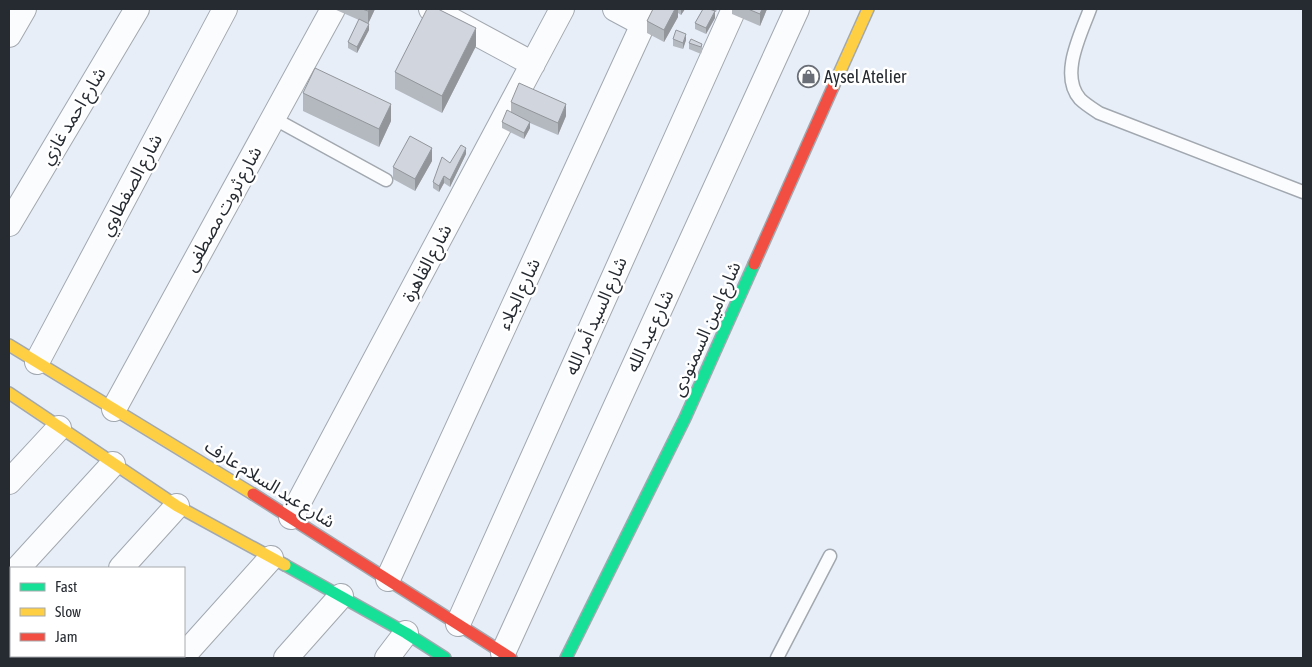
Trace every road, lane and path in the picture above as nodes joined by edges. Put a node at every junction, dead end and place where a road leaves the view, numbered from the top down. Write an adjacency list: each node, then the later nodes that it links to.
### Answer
1 (24, 9): 13 (street)
2 (137, 9): 18 (street, شارع احمد غازي)
3 (225, 9): 20 (street, شارع الصفطاوي)
4 (334, 9): 15 (street, شارع ثروت مصطفى)
5 (430, 9): 14 (street)
6 (562, 9): 14 (street, شارع القاهرة)
7 (615, 9): 12 (street)
8 (734, 9): 34 (street, شارع السيد أمر الله)
9 (797, 9): 37 (street, شارع عبد الله)
10 (868, 9): 41 (main road, شارع امين السمنودى)
11 (1090, 9): 17 (lane)
12 (646, 16): 32 (street, شارع الجلاء)
13 (9, 35)
14 (533, 64): 27 (street, شارع القاهرة)
15 (272, 118): 16 (lane); 22 (street, شارع ثروت مصطفى)
16 (386, 180)
17 (1303, 192)
18 (9, 224)
19 (9, 345): 20 (main road, شارع عبد السلام عارف)
20 (37, 362): 22 (main road, شارع عبد السلام عارف)
21 (9, 393): 23 (main road)
22 (114, 409): 27 (main road, شارع عبد السلام عارف)
23 (59, 428): 24 (main road); 25 (street)
24 (113, 464): 26 (main road); 30 (street)
25 (9, 482)
26 (177, 506): 29 (main road); 31 (street)
27 (291, 517): 32 (main road, شارع عبد السلام عارف)
28 (830, 556): 42 (lane)
29 (271, 558): 33 (main road); 36 (street)
30 (19, 567)
31 (122, 567)
32 (388, 579): 34 (main road, شارع عبد السلام عارف)
33 (341, 596): 35 (main road); 38 (street)
34 (458, 624): 37 (main road, شارع عبد السلام عارف)
35 (406, 633): 39 (street); 40 (main road)
36 (185, 654)
37 (507, 656)
38 (286, 658)
39 (387, 658)
40 (444, 658)
41 (566, 658)
42 (777, 658)

